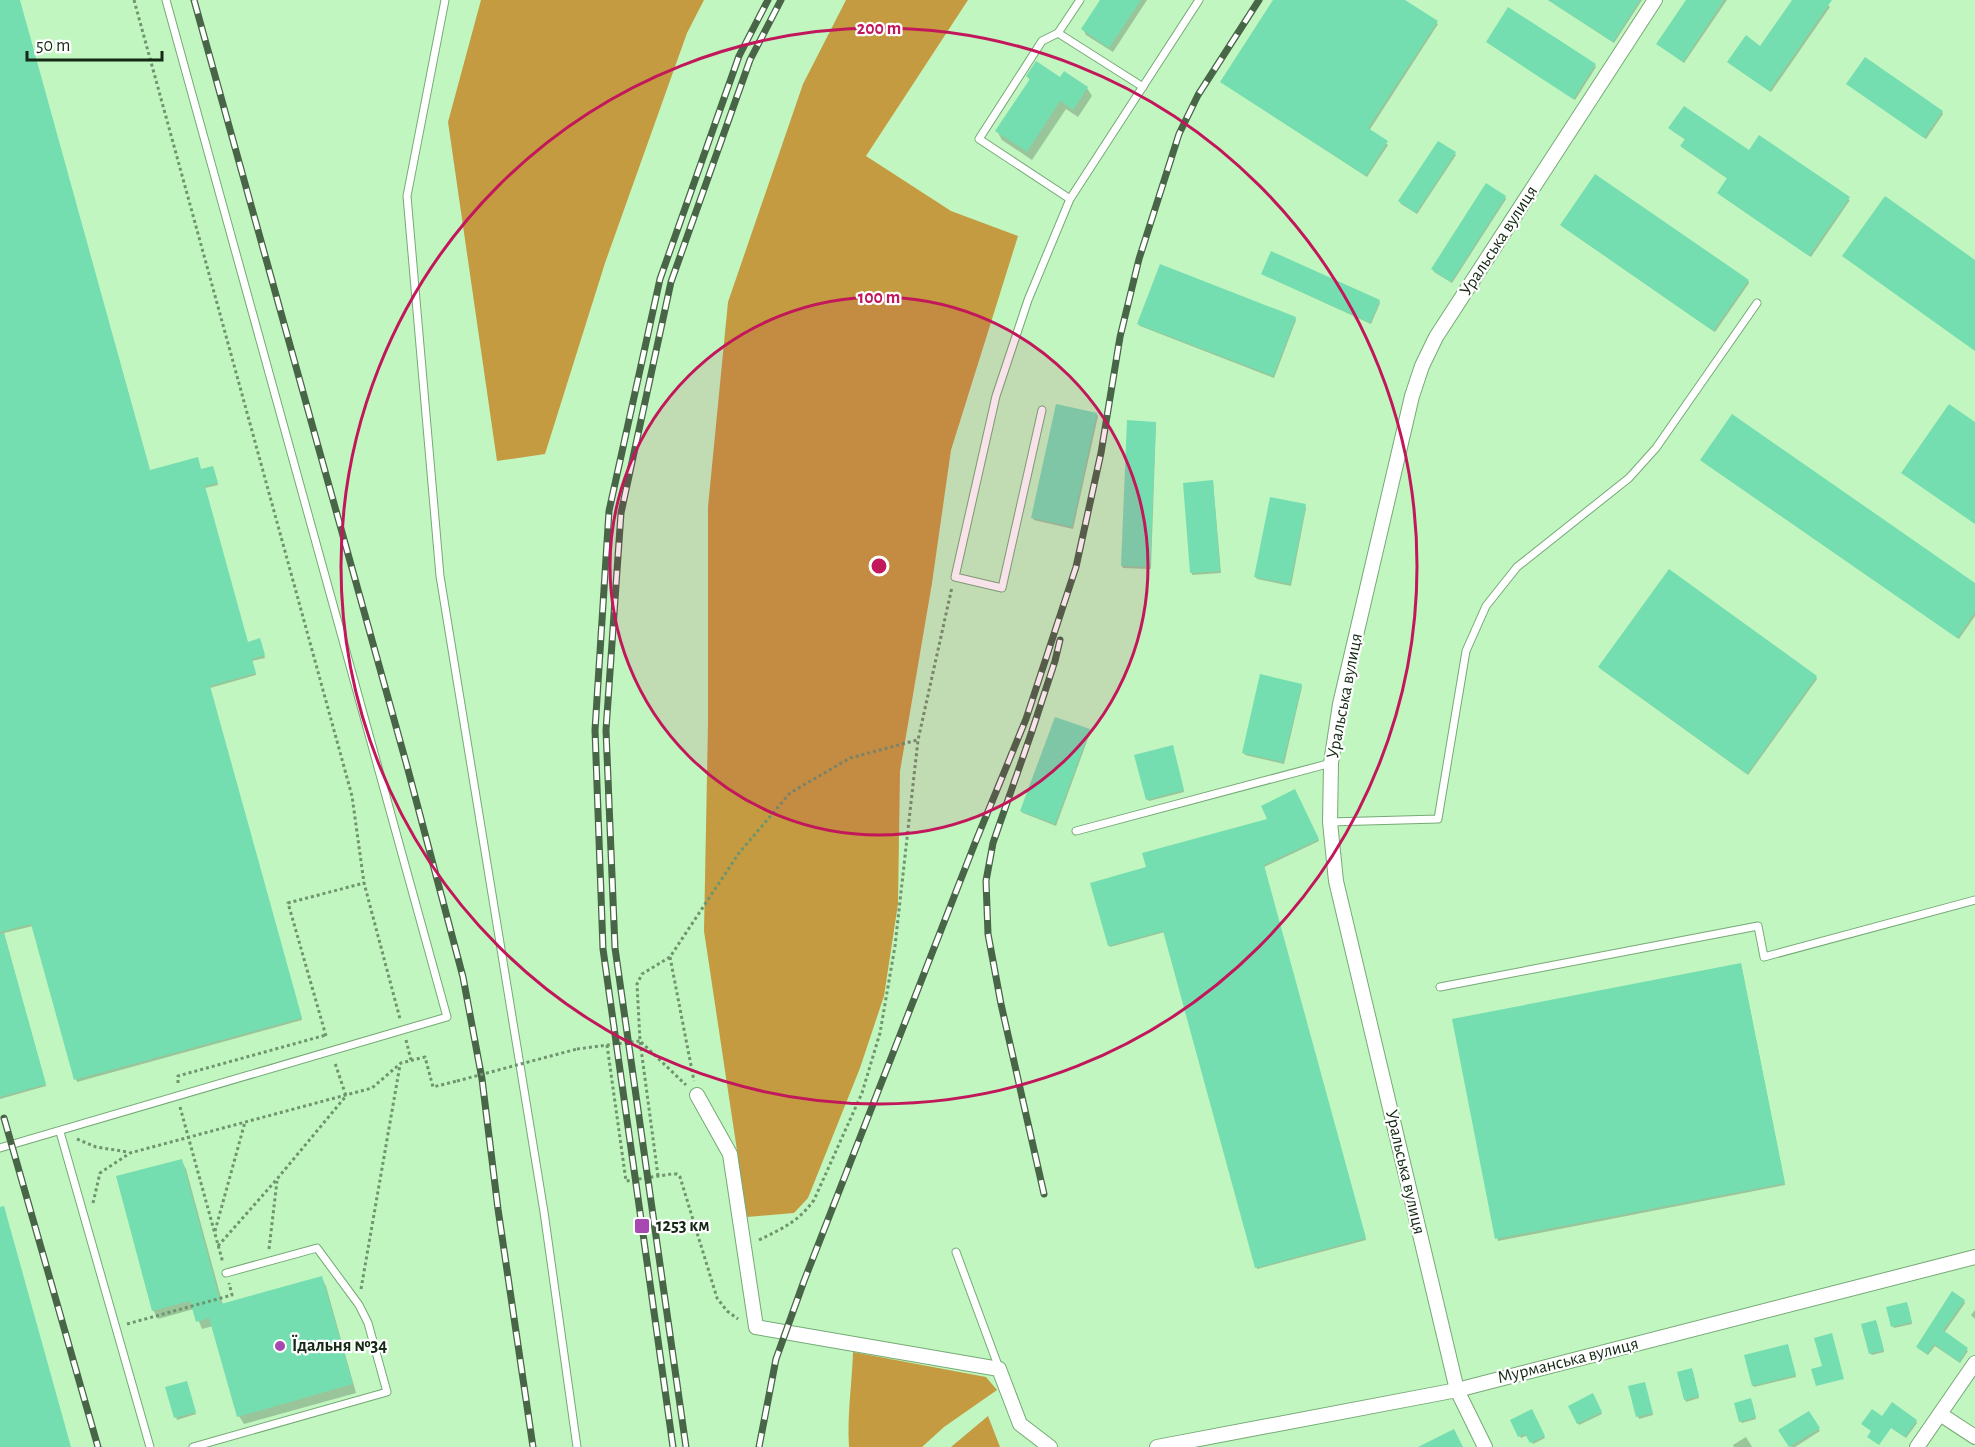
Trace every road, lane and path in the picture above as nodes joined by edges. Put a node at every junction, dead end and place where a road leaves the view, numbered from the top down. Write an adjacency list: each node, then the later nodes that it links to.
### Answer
1 (134, 0): 17 (path)
2 (166, 0): 21 (lane)
3 (445, 0): 57 (lane)
4 (1080, 0): 7 (lane)
5 (1199, 0): 8 (lane)
6 (1655, 0): 14 (street, Уральська вулиця)
7 (1058, 33): 8 (lane); 9 (lane)
8 (1143, 87): 9 (lane)
9 (1070, 198): 12 (lane)
10 (1757, 303): 15 (lane)
11 (1042, 410): 12 (lane)
12 (955, 577): 13 (path)
13 (918, 740): 19 (path); 42 (path)
14 (1331, 763): 15 (street, Уральська вулиця); 16 (lane)
15 (1330, 822): 52 (street, Уральська вулиця)
16 (1076, 831)
17 (364, 883): 21 (path); 22 (path)
18 (1975, 900): 20 (lane)
19 (670, 957): 23 (path); 29 (path)
20 (1440, 987)
21 (403, 1030): 25 (lane); 26 (path)
22 (326, 1035): 25 (path); 28 (path)
23 (639, 1041): 24 (path); 29 (path); 37 (path)
24 (607, 1045): 26 (path, bridge); 37 (path)
25 (331, 1051): 30 (path); 31 (lane)
26 (411, 1060): 27 (path)
27 (400, 1063): 30 (path); 47 (path)
28 (178, 1076)
29 (697, 1095): 42 (street)
30 (346, 1096): 32 (path); 38 (path)
31 (177, 1097): 33 (lane); 34 (path)
32 (245, 1122): 34 (path); 40 (path)
33 (60, 1132): 35 (lane); 36 (path); 55 (lane)
34 (189, 1137): 36 (path); 40 (path)
35 (0, 1148)
36 (130, 1153): 39 (path)
37 (658, 1176): 49 (path)
38 (277, 1179): 41 (path); 45 (path)
39 (93, 1202)
40 (214, 1233): 41 (path)
41 (218, 1246): 46 (path)
42 (744, 1247): 49 (street)
43 (956, 1252): 51 (lane)
44 (1975, 1257): 52 (street, Мурманська вулиця)
45 (268, 1262): 46 (lane); 47 (lane)
46 (226, 1273): 48 (path)
47 (359, 1305): 56 (lane)
48 (127, 1323)
49 (756, 1327): 51 (street)
50 (1975, 1363): 53 (street)
51 (999, 1369): 58 (street)
52 (1456, 1390): 59 (street, Мурманська вулиця); 60 (street, Уральська вулиця)
53 (1940, 1414): 54 (street); 61 (street)
54 (1975, 1437)
55 (150, 1447)
56 (194, 1447)
57 (578, 1447)
58 (1050, 1447)
59 (1158, 1447)
60 (1485, 1447)
61 (1917, 1447)

